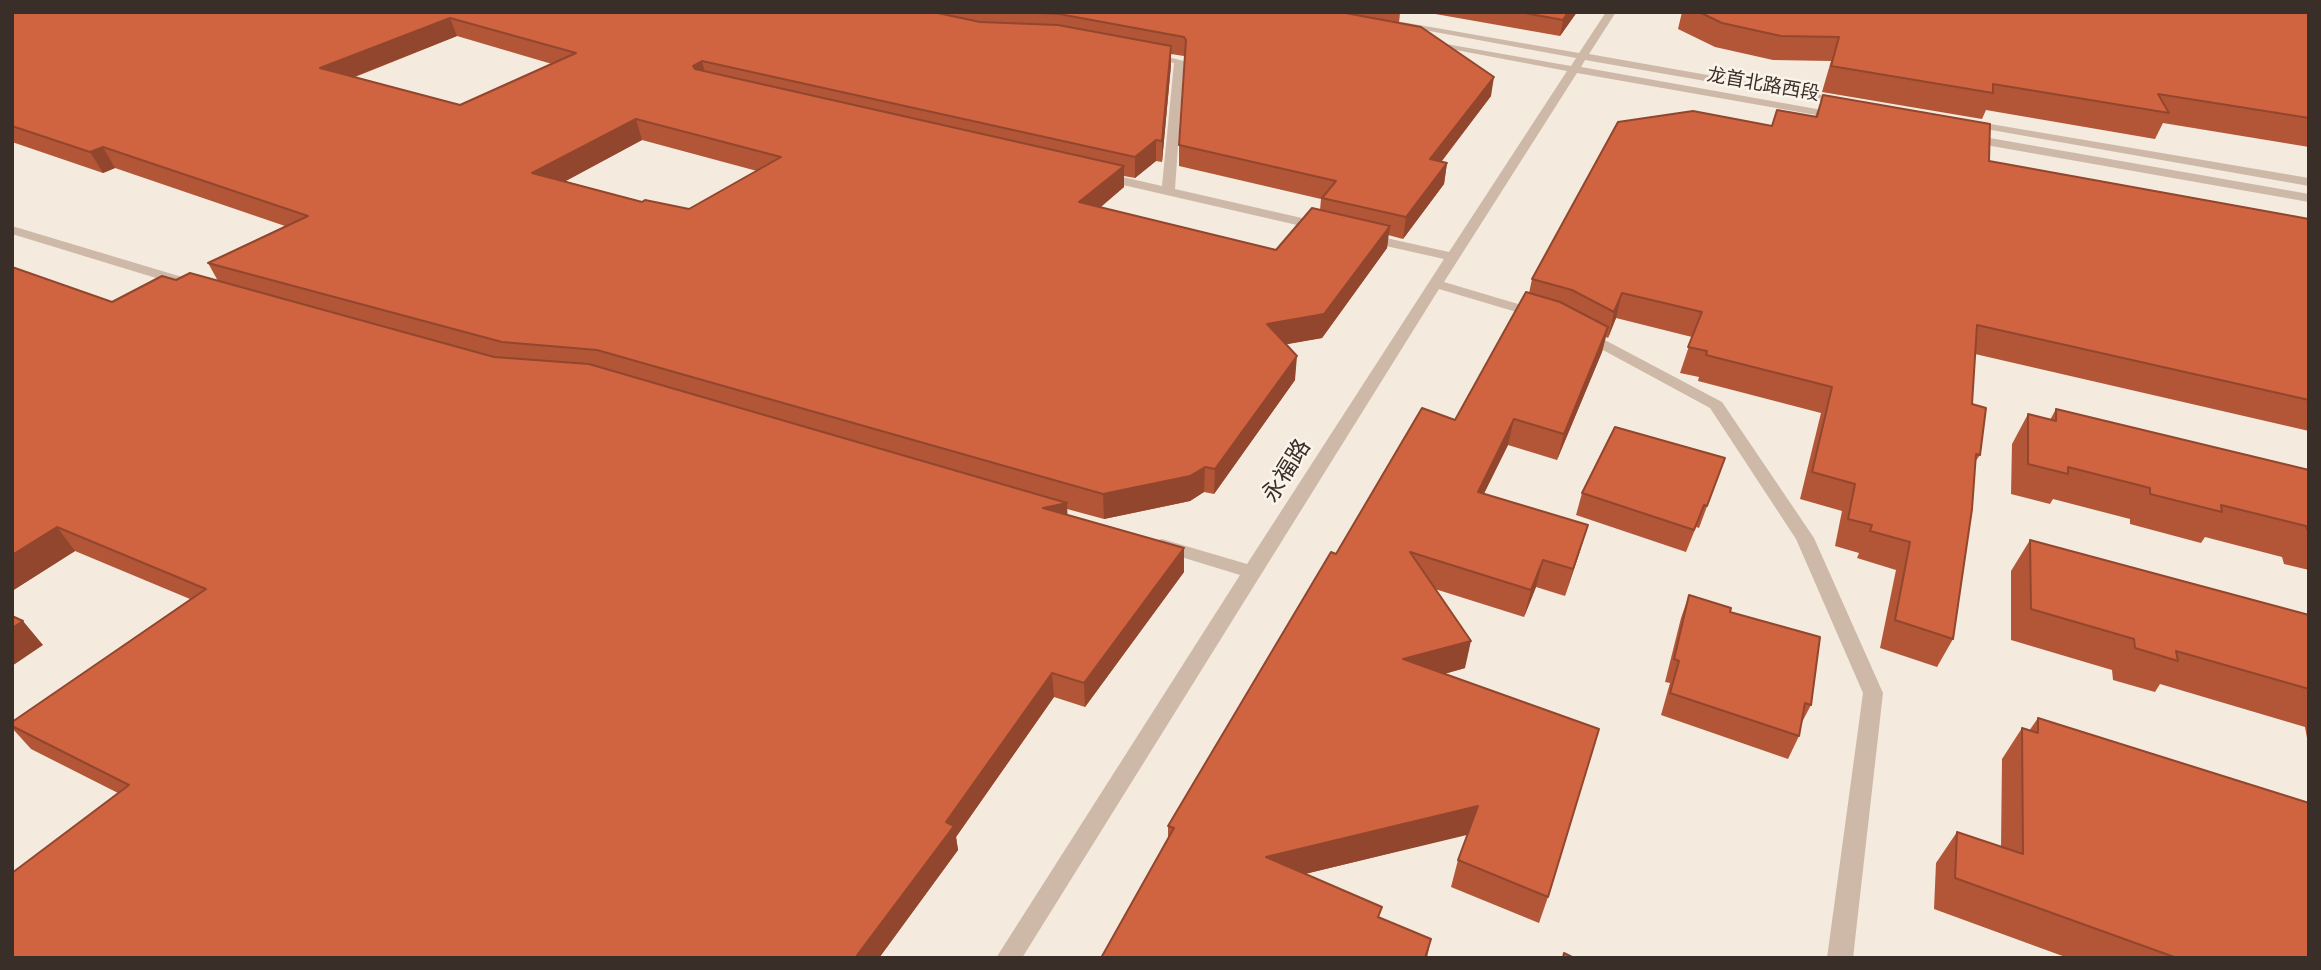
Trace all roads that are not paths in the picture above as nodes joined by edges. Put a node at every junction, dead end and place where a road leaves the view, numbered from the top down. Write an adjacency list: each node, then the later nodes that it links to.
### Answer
1 (1611, 12): 5 (street, 永福路)
2 (1395, 24): 5 (street, 龙首北路西段)
3 (1413, 41): 5 (street, 龙首北路西段)
4 (1139, 53): 12 (street)
5 (1577, 63): 6 (street, 龙首北路西段); 7 (street, 龙首北路西段); 17 (street, 永福路)
6 (1855, 104)
7 (1846, 117)
8 (1951, 120): 11 (street)
9 (1955, 136): 13 (street)
10 (1086, 173): 12 (street)
11 (2309, 182)
12 (1168, 192): 14 (street)
13 (2309, 198)
14 (1331, 229)
15 (12, 230): 19 (street)
16 (1344, 232): 17 (street)
17 (1453, 257): 18 (street, 永福路)
18 (1436, 284): 21 (street, 永福路); 23 (street)
19 (214, 291)
20 (1145, 540): 21 (street)
21 (1252, 572): 22 (street, 永福路)
22 (1008, 958)
23 (1840, 958)

